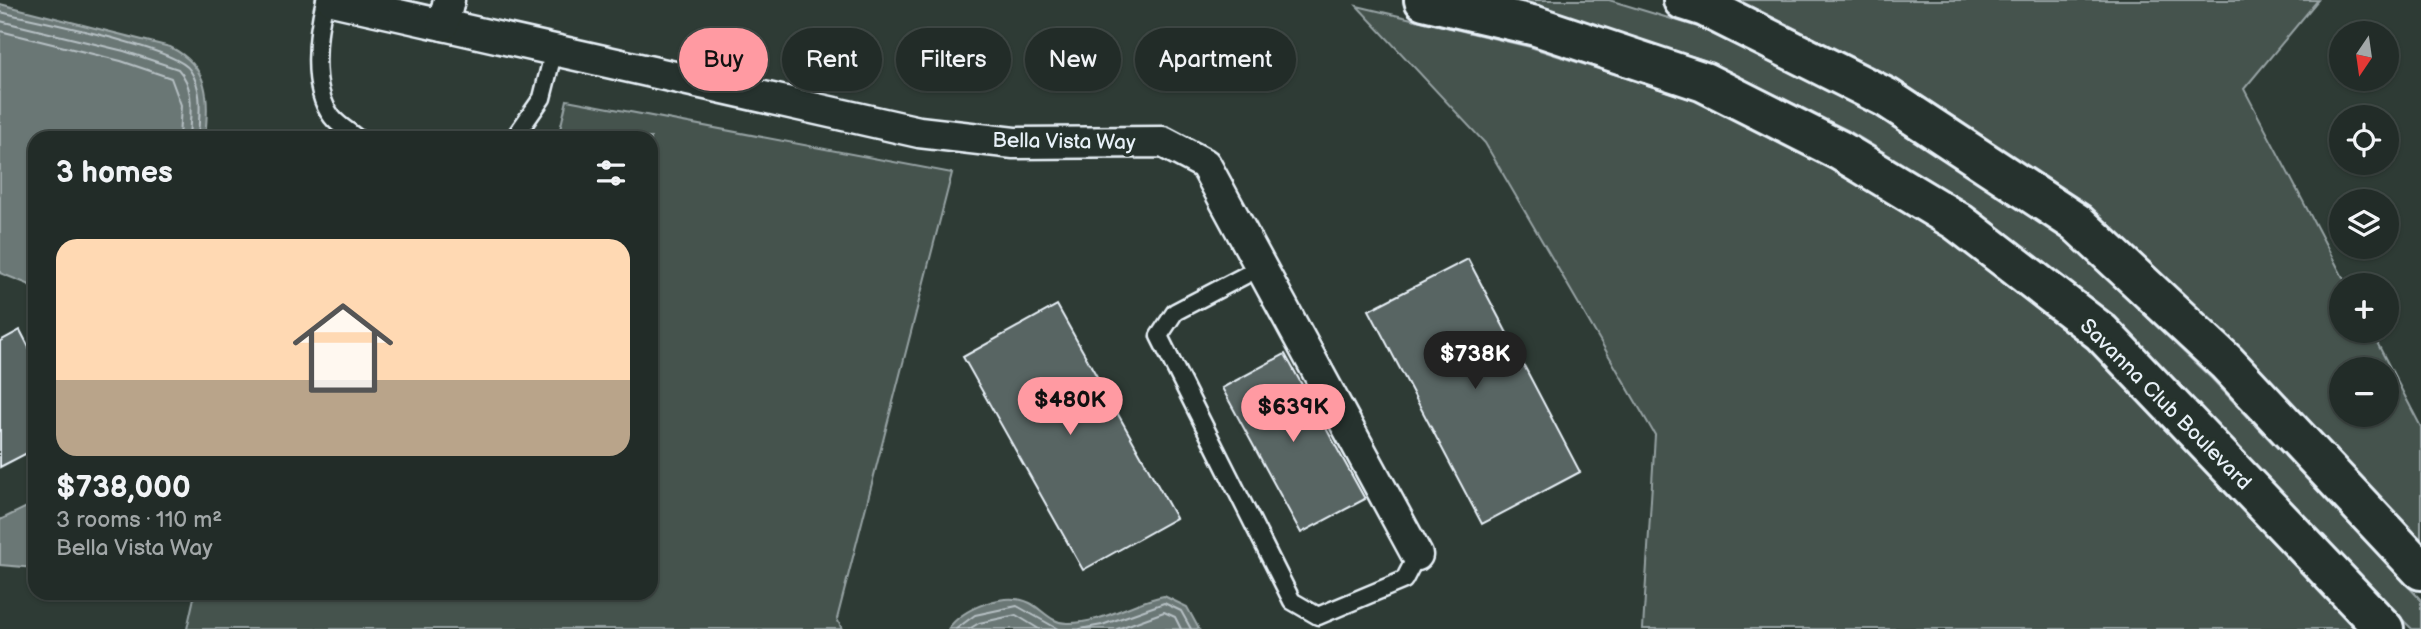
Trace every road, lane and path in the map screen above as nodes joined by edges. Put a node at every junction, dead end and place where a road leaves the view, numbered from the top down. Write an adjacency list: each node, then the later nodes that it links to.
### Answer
1 (325, 0): 7 (lane)
2 (332, 0): 5 (street, Bella Vista Way)
3 (1424, 0): 12 (street, Savanna Club Boulevard)
4 (1683, 0): 11 (street)
5 (446, 13): 6 (street, Bella Vista Way)
6 (554, 50): 8 (lane); 9 (street, Bella Vista Way)
7 (348, 131)
8 (519, 131)
9 (1261, 267): 10 (street, Bella Vista Way); 10 (lane)
10 (1417, 555)
11 (2421, 570)
12 (2384, 629)

